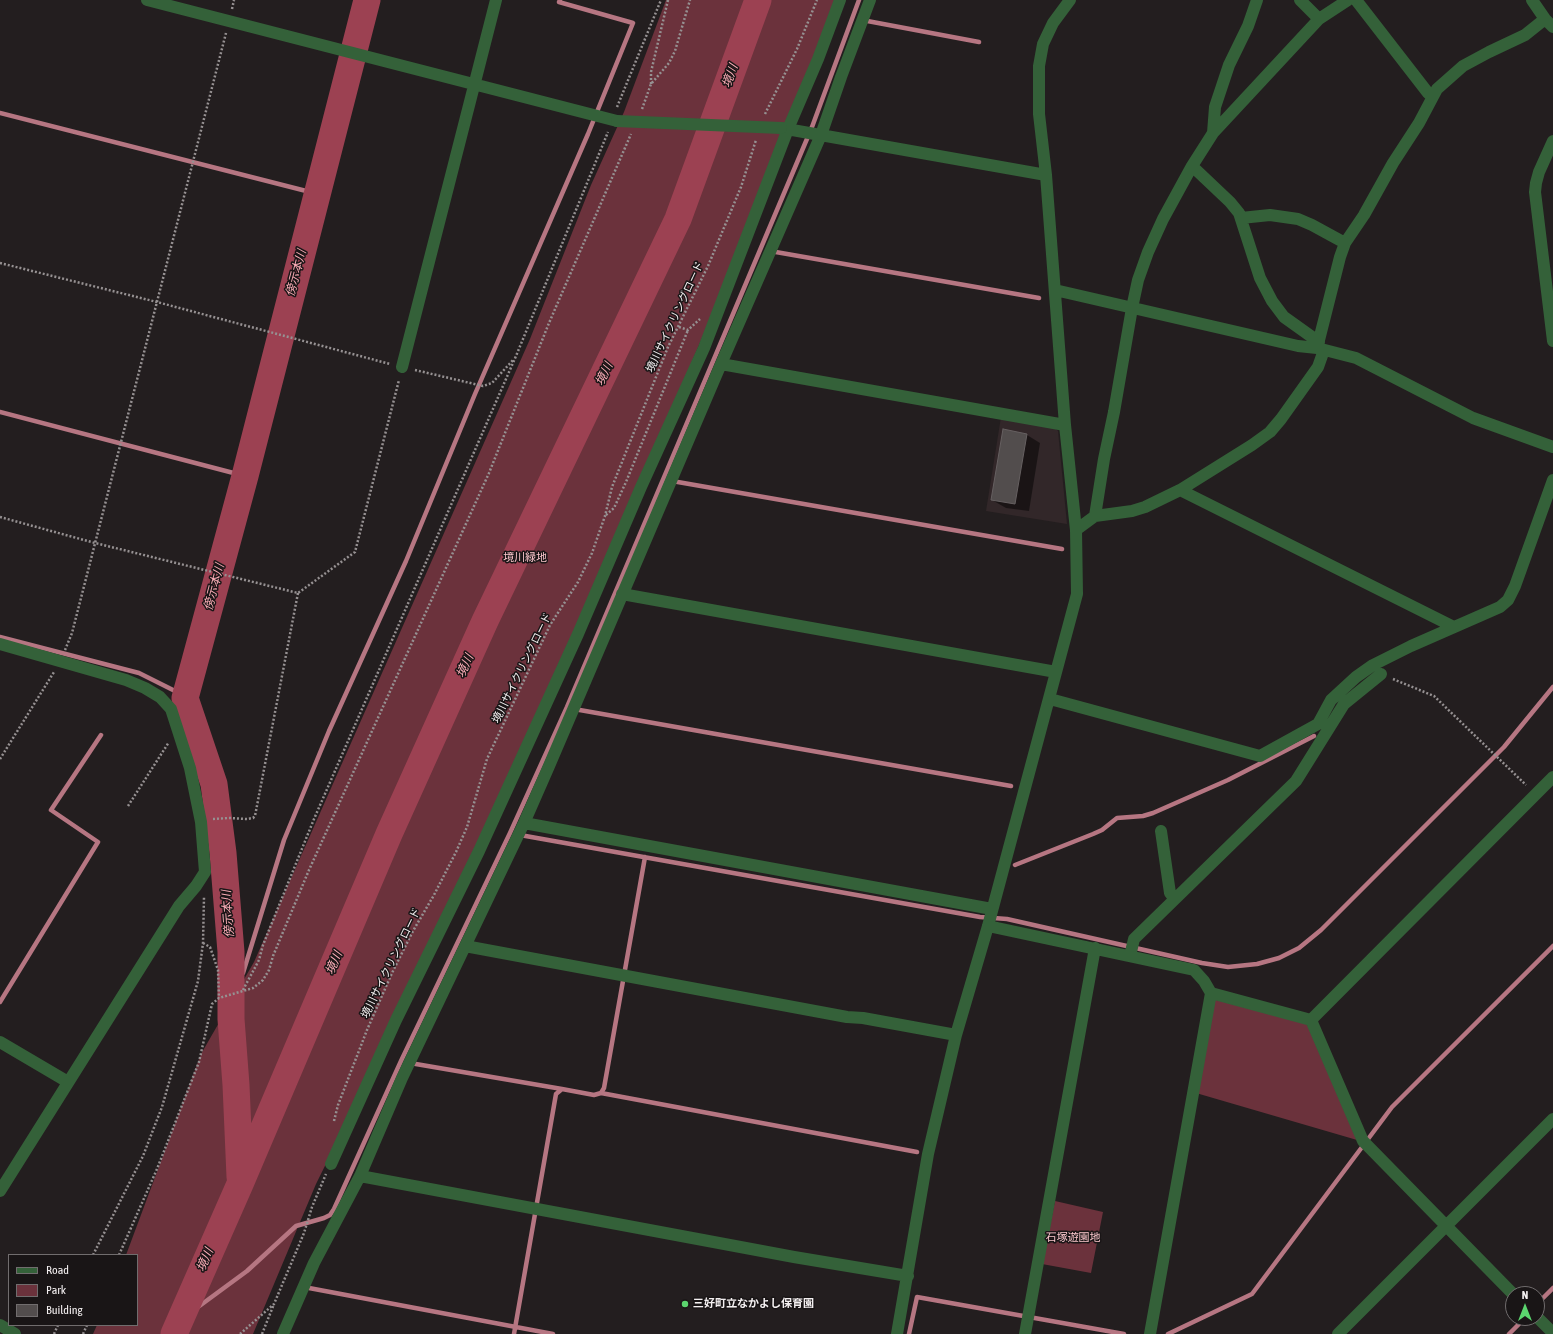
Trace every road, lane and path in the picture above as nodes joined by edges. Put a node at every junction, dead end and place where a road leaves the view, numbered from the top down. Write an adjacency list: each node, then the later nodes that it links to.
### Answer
1 (147, 0): 17 (street)
2 (234, 0): 17 (path)
3 (496, 0): 19 (street)
4 (660, 0): 23 (path)
5 (668, 0): 20 (path)
6 (690, 0): 20 (path)
7 (817, 0): 24 (path)
8 (840, 0): 25 (street)
9 (870, 0): 29 (street)
10 (1070, 0): 32 (street)
11 (1257, 0): 27 (street)
12 (1300, 0): 16 (street)
13 (1348, 0): 16 (street)
14 (1356, 0): 21 (street)
15 (1532, 0): 18 (street)
16 (1319, 19): 27 (street)
17 (229, 21): 19 (street); 37 (path)
18 (1549, 23): 21 (street)
19 (474, 84): 23 (street); 44 (street)
20 (651, 84): 22 (path)
21 (1433, 96): 34 (street)
22 (641, 110)
23 (615, 120): 25 (street, bridge); 42 (path)
24 (763, 120)
25 (789, 129): 29 (street); 88 (street)
26 (632, 132): 79 (path)
27 (1213, 133): 31 (street)
28 (758, 135): 49 (path, 境川サイクリングロード)
29 (821, 135): 32 (street); 43 (street)
30 (1553, 141): 40 (street)
31 (1192, 166): 33 (street); 38 (street)
32 (1046, 175): 36 (street)
33 (1241, 218): 34 (street); 41 (street)
34 (1345, 243): 41 (street)
35 (0, 263): 37 (path)
36 (1055, 290): 38 (street); 45 (street)
37 (157, 302): 44 (path); 53 (path)
38 (1132, 308): 41 (street); 50 (street)
39 (688, 330): 49 (path)
40 (1553, 341)
41 (1320, 347): 46 (street); 48 (street)
42 (516, 356): 44 (path); 79 (path)
43 (721, 364): 45 (street); 55 (street)
44 (402, 367): 54 (path)
45 (1065, 425): 52 (street)
46 (1553, 447)
47 (1553, 480): 56 (street)
48 (1180, 490): 50 (street); 56 (street)
49 (605, 516): 87 (path, 境川サイクリングロード)
50 (1095, 516): 52 (street)
51 (0, 517): 53 (path)
52 (1076, 530): 59 (street)
53 (95, 543): 54 (path); 58 (path)
54 (298, 593): 68 (path)
55 (622, 594): 59 (street); 69 (street)
56 (1454, 627): 62 (street)
57 (0, 644): 58 (street)
58 (61, 661): 63 (street); 64 (path)
59 (1056, 672): 61 (street)
60 (1380, 674): 62 (street); 66 (path)
61 (1050, 699): 62 (street); 73 (street)
62 (1322, 728): 72 (street)
63 (178, 733): 67 (path); 71 (street)
64 (0, 759)
65 (1553, 777): 66 (street)
66 (1536, 794): 82 (street)
67 (128, 806)
68 (213, 819)
69 (524, 823): 73 (street); 76 (street)
70 (1161, 831): 72 (street)
71 (205, 872): 75 (path); 85 (street)
72 (1175, 899): 78 (street)
73 (992, 909): 74 (street)
74 (988, 926): 77 (street); 83 (street)
75 (203, 943): 81 (path); 92 (path)
76 (465, 946): 83 (street); 89 (street)
77 (1095, 948): 78 (street); 105 (street)
78 (1130, 956): 80 (street)
79 (242, 991): 81 (path)
80 (1211, 993): 82 (street); 106 (street)
81 (219, 998): 93 (path)
82 (1311, 1020): 91 (street)
83 (956, 1035): 94 (street)
84 (0, 1042): 85 (street)
85 (68, 1082): 90 (street)
86 (1553, 1119): 91 (street)
87 (334, 1125)
88 (331, 1164): 96 (path)
89 (360, 1176): 94 (street); 103 (street)
90 (0, 1191)
91 (1446, 1226): 95 (street); 107 (street)
92 (94, 1254)
93 (119, 1254)
94 (908, 1276): 104 (street)
95 (1505, 1286)
96 (274, 1304): 101 (path); 102 (path)
97 (0, 1325): 100 (street)
98 (1545, 1325): 99 (street)
99 (1553, 1333)
100 (15, 1334)
101 (240, 1334)
102 (262, 1334)
103 (283, 1334)
104 (898, 1334)
105 (1025, 1334)
106 (1150, 1334)
107 (1338, 1334)

